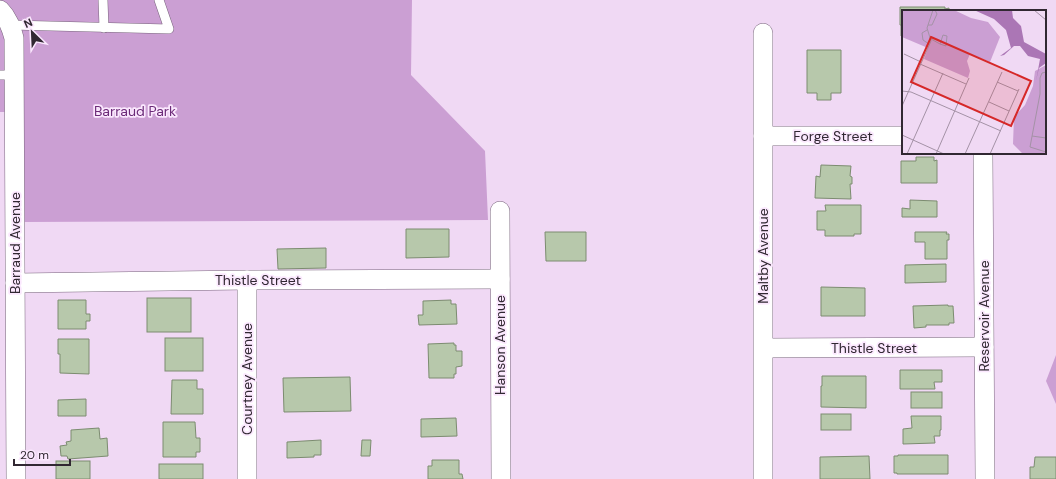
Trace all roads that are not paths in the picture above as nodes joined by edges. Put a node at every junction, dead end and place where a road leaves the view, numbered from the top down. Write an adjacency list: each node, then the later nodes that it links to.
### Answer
1 (103, 0): 4 (lane)
2 (159, 0): 4 (lane)
3 (5, 17): 4 (lane); 6 (street, Barraud Avenue)
4 (104, 28)
5 (763, 33): 7 (street, Maltby Avenue)
6 (7, 75): 11 (street, Barraud Avenue)
7 (763, 136): 8 (street, Forge Street); 15 (street, Maltby Avenue)
8 (902, 136)
9 (983, 154): 16 (street, Reservoir Avenue)
10 (500, 211): 12 (street, Hanson Avenue)
11 (8, 259): 14 (street, Barraud Avenue)
12 (500, 279): 13 (street, Thistle Street); 19 (street, Hanson Avenue)
13 (247, 280): 14 (street, Thistle Street); 18 (street, Courtney Avenue)
14 (15, 283): 17 (street, Barraud Avenue)
15 (764, 348): 16 (street, Thistle Street); 20 (street, Maltby Avenue)
16 (984, 348): 21 (street, Reservoir Avenue)
17 (16, 479)
18 (247, 479)
19 (501, 479)
20 (763, 479)
21 (985, 479)

